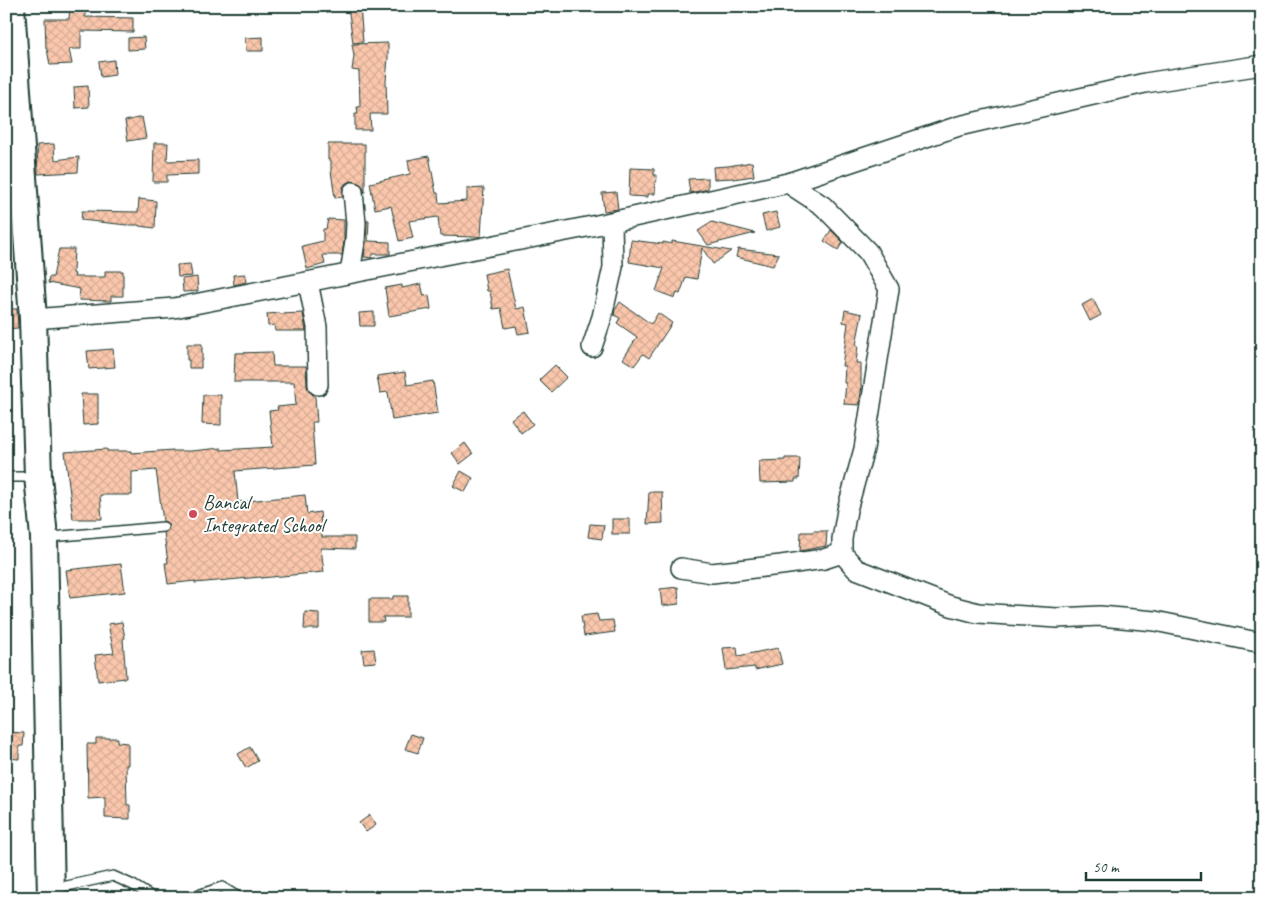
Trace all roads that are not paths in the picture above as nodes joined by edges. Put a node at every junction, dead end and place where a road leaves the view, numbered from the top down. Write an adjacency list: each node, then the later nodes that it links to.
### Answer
1 (11, 6): 8 (main road)
2 (1262, 65): 3 (street)
3 (788, 183): 5 (street); 15 (street)
4 (353, 192): 6 (street)
5 (612, 222): 6 (street); 9 (street)
6 (350, 273): 7 (street)
7 (308, 282): 8 (street); 10 (street)
8 (33, 319): 11 (main road)
9 (592, 347)
10 (318, 386)
11 (38, 476): 12 (lane); 14 (main road)
12 (6, 477)
13 (163, 527): 14 (lane)
14 (44, 536): 18 (main road)
15 (842, 554): 16 (street); 17 (street)
16 (681, 568)
17 (1262, 643)
18 (51, 894): 19 (lane)
19 (154, 898)
20 (189, 898): 21 (lane)
21 (240, 898)

